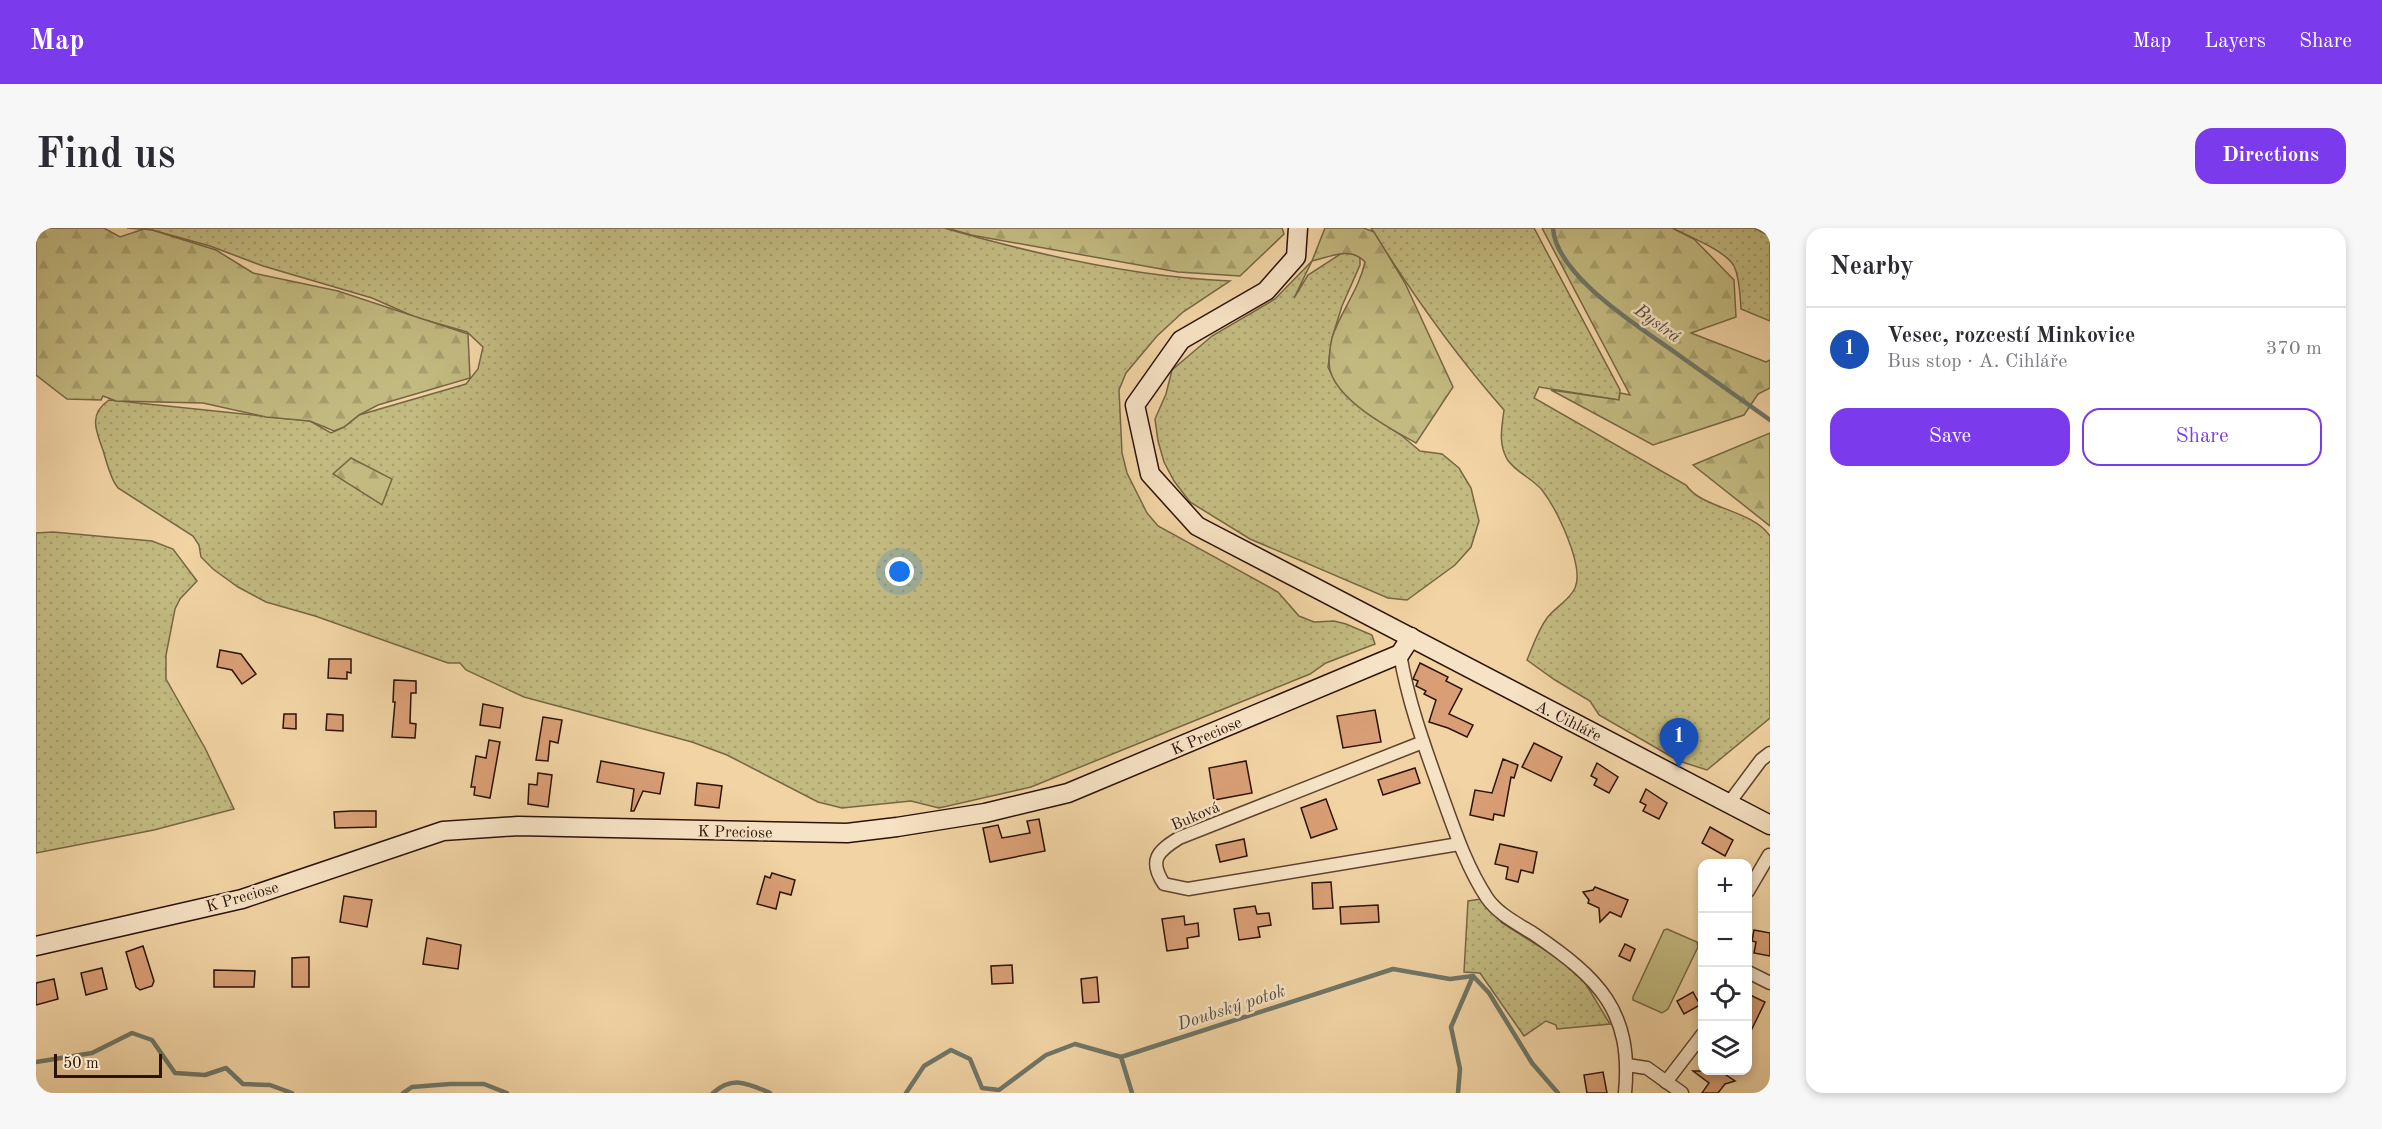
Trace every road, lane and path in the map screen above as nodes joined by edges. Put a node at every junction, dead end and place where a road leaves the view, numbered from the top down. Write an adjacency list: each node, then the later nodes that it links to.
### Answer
1 (1298, 228): 2 (street, A. Cihláře)
2 (1410, 637): 3 (street); 6 (street, A. Cihláře)
3 (1400, 654): 4 (street); 11 (street, K Preciose)
4 (1423, 742): 8 (street); 8 (street, Buková)
5 (1770, 753): 6 (street)
6 (1729, 803): 7 (street, A. Cihláře)
7 (1770, 825)
8 (1459, 844): 15 (street)
9 (1769, 855): 10 (street)
10 (1752, 884)
11 (36, 945)
12 (1752, 974): 13 (street)
13 (1770, 983)
14 (1698, 1040): 16 (street)
15 (1627, 1065): 16 (street); 17 (street)
16 (1666, 1082): 18 (street)
17 (1625, 1093)
18 (1682, 1093)

